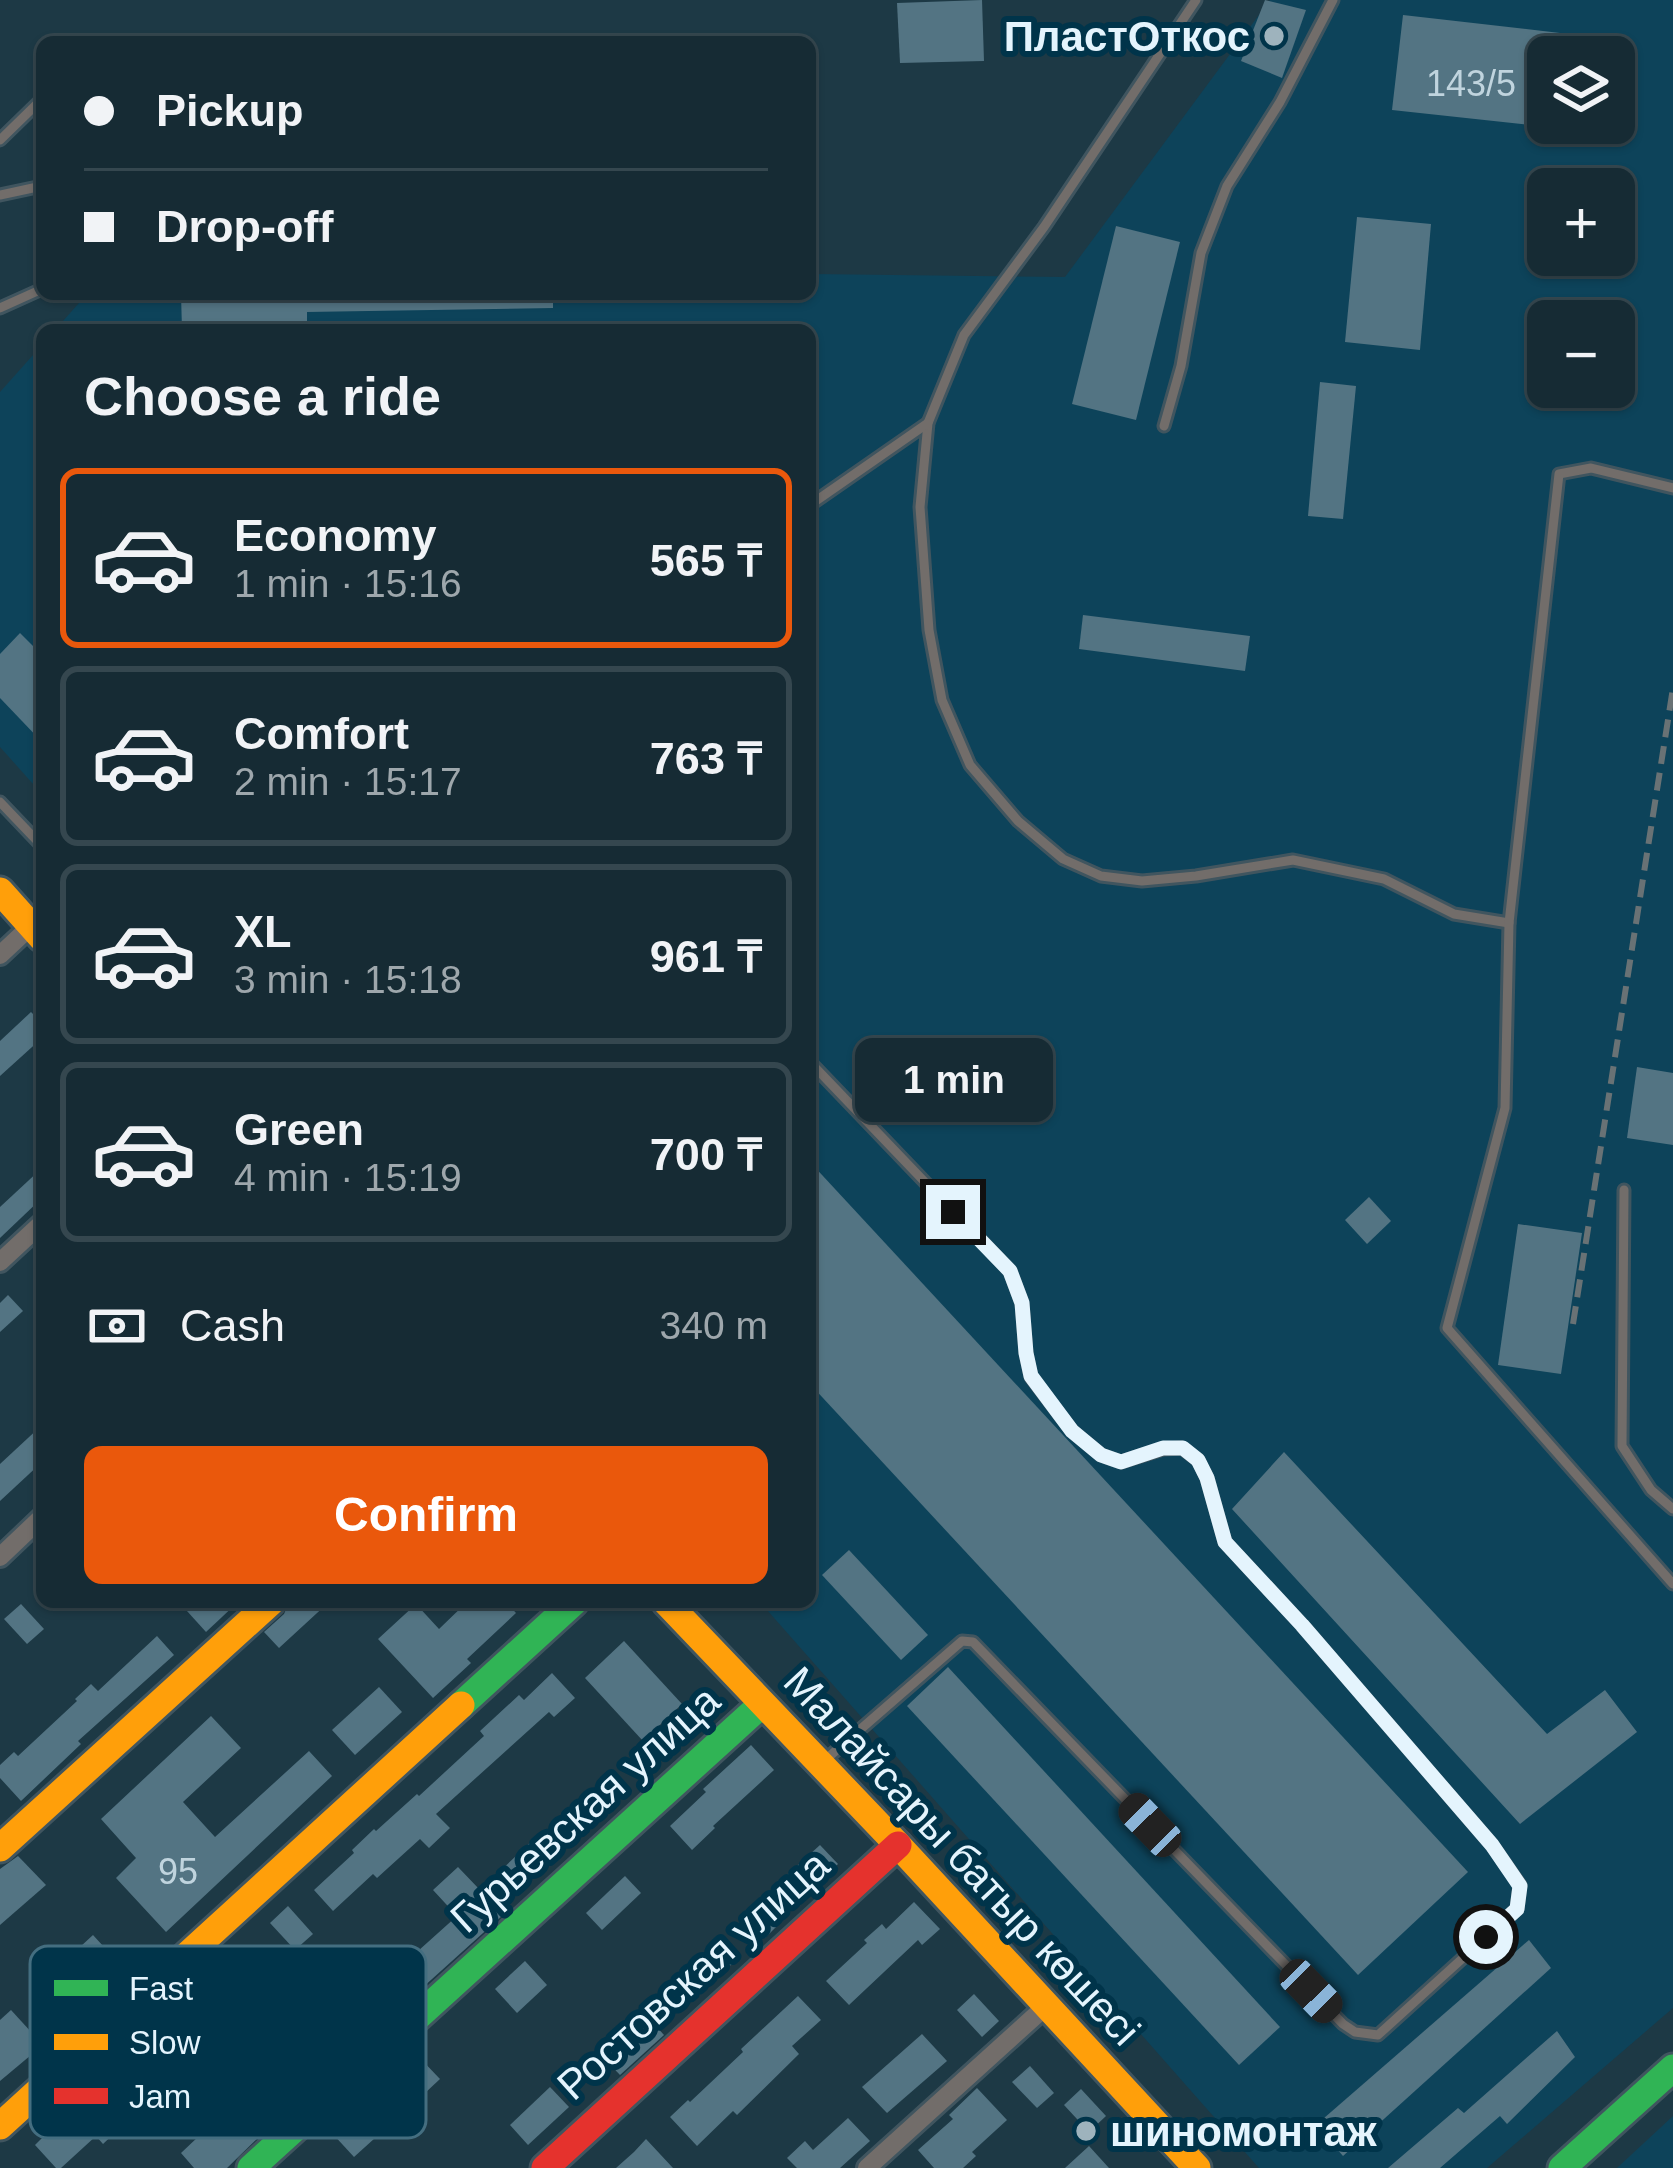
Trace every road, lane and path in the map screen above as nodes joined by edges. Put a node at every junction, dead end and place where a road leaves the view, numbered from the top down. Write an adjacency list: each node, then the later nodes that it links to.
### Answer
1 (1196, 0): 9 (lane)
2 (1333, 0): 10 (lane)
3 (36, 105): 4 (lane)
4 (0, 140)
5 (36, 187): 6 (lane)
6 (0, 196)
7 (36, 292): 8 (lane)
8 (0, 308)
9 (928, 423): 12 (lane); 16 (lane)
10 (1164, 426)
11 (1673, 488): 16 (lane)
12 (816, 501)
13 (0, 802): 14 (lane)
14 (36, 840)
15 (0, 891): 17 (street)
16 (1509, 923): 26 (lane)
17 (36, 932): 18 (street)
18 (0, 955)
19 (816, 1068): 31 (lane)
20 (1624, 1190): 23 (lane)
21 (36, 1228): 22 (street)
22 (0, 1262)
23 (1673, 1509)
24 (36, 1523): 25 (street)
25 (0, 1557)
26 (1673, 1584)
27 (264, 1608): 33 (street)
28 (567, 1608): 34 (street)
29 (672, 1608): 30 (street, Малайсары батыр көшесі)
30 (761, 1705): 31 (street, Малайсары батыр көшесі); 36 (street, Гурьевская улица)
31 (820, 1765): 32 (street, Малайсары батыр көшесі)
32 (898, 1845): 35 (street, Малайсары батыр көшесі); 43 (street, Ростовская улица)
33 (0, 1848)
34 (197, 1946)
35 (1045, 2007): 41 (street, Малайсары батыр көшесі); 44 (street)
36 (426, 2009)
37 (1673, 2068): 45 (street)
38 (30, 2099): 39 (street)
39 (0, 2126)
40 (284, 2138): 42 (street, Гурьевская улица)
41 (1189, 2165)
42 (251, 2168)
43 (545, 2168)
44 (867, 2168)
45 (1562, 2168)

